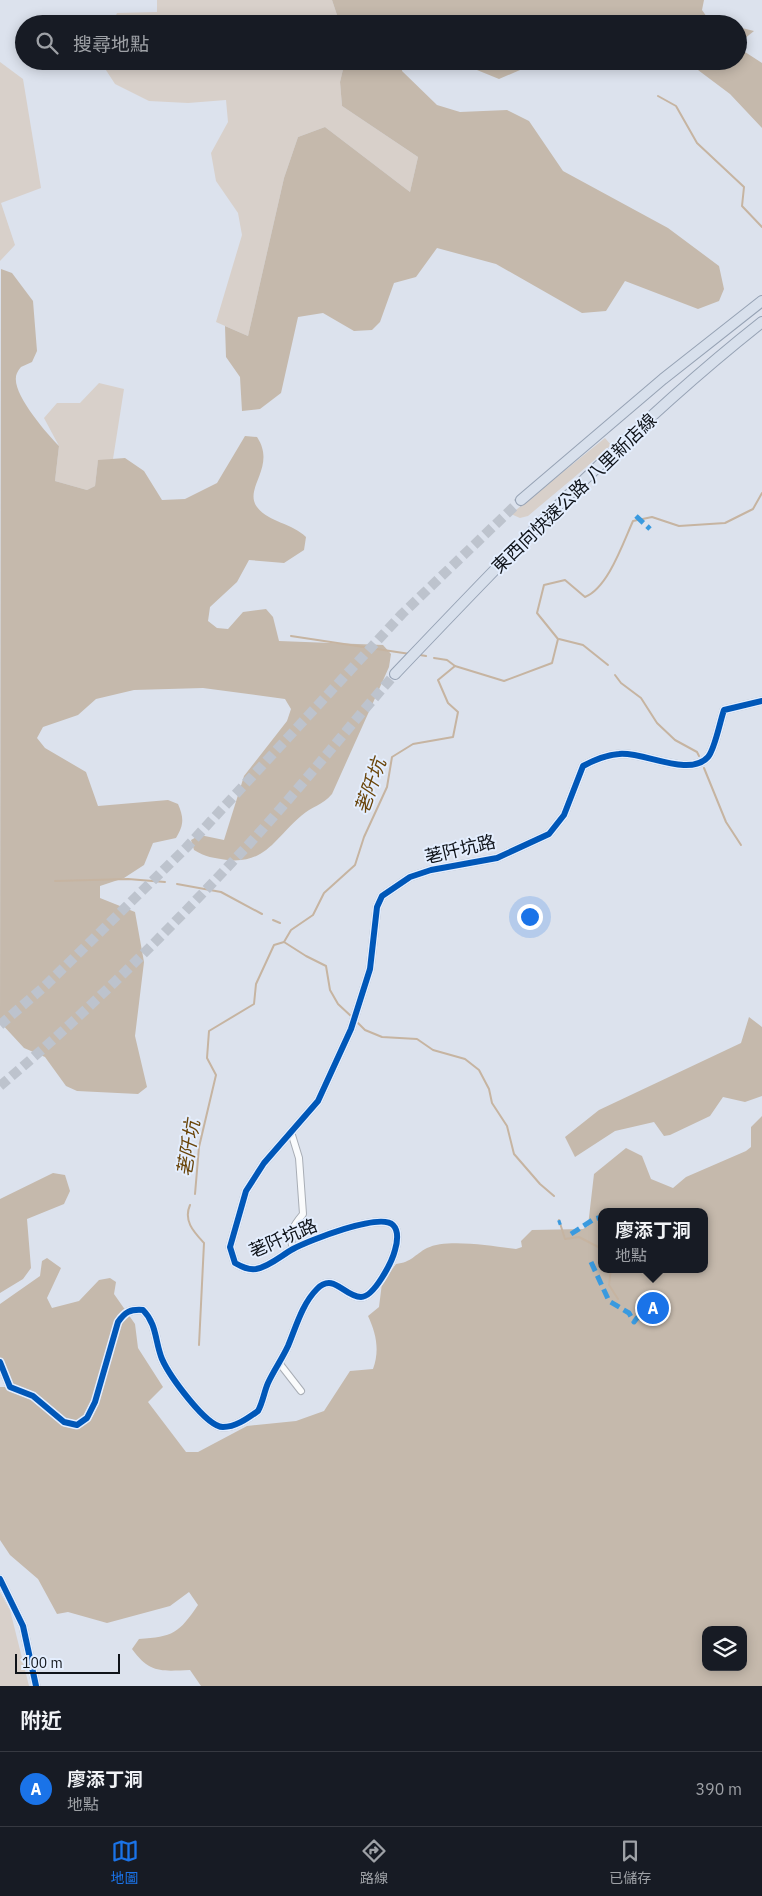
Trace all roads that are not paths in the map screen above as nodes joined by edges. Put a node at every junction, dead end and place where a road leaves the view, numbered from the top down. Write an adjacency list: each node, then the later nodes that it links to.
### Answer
1 (762, 301): 3 (highway, 東西向快速公路 八里新店線)
2 (762, 322): 4 (highway, 東西向快速公路 八里新店線)
3 (520, 500)
4 (396, 674)
5 (762, 701): 6 (street, 荖阡坑路)
6 (291, 1132): 7 (street); 7 (street, 荖阡坑路)
7 (293, 1248): 9 (street, 荖阡坑路)
8 (0, 1362): 9 (street, 荖阡坑路)
9 (280, 1364): 10 (street)
10 (301, 1391)
11 (0, 1579): 12 (street)
12 (36, 1686)

